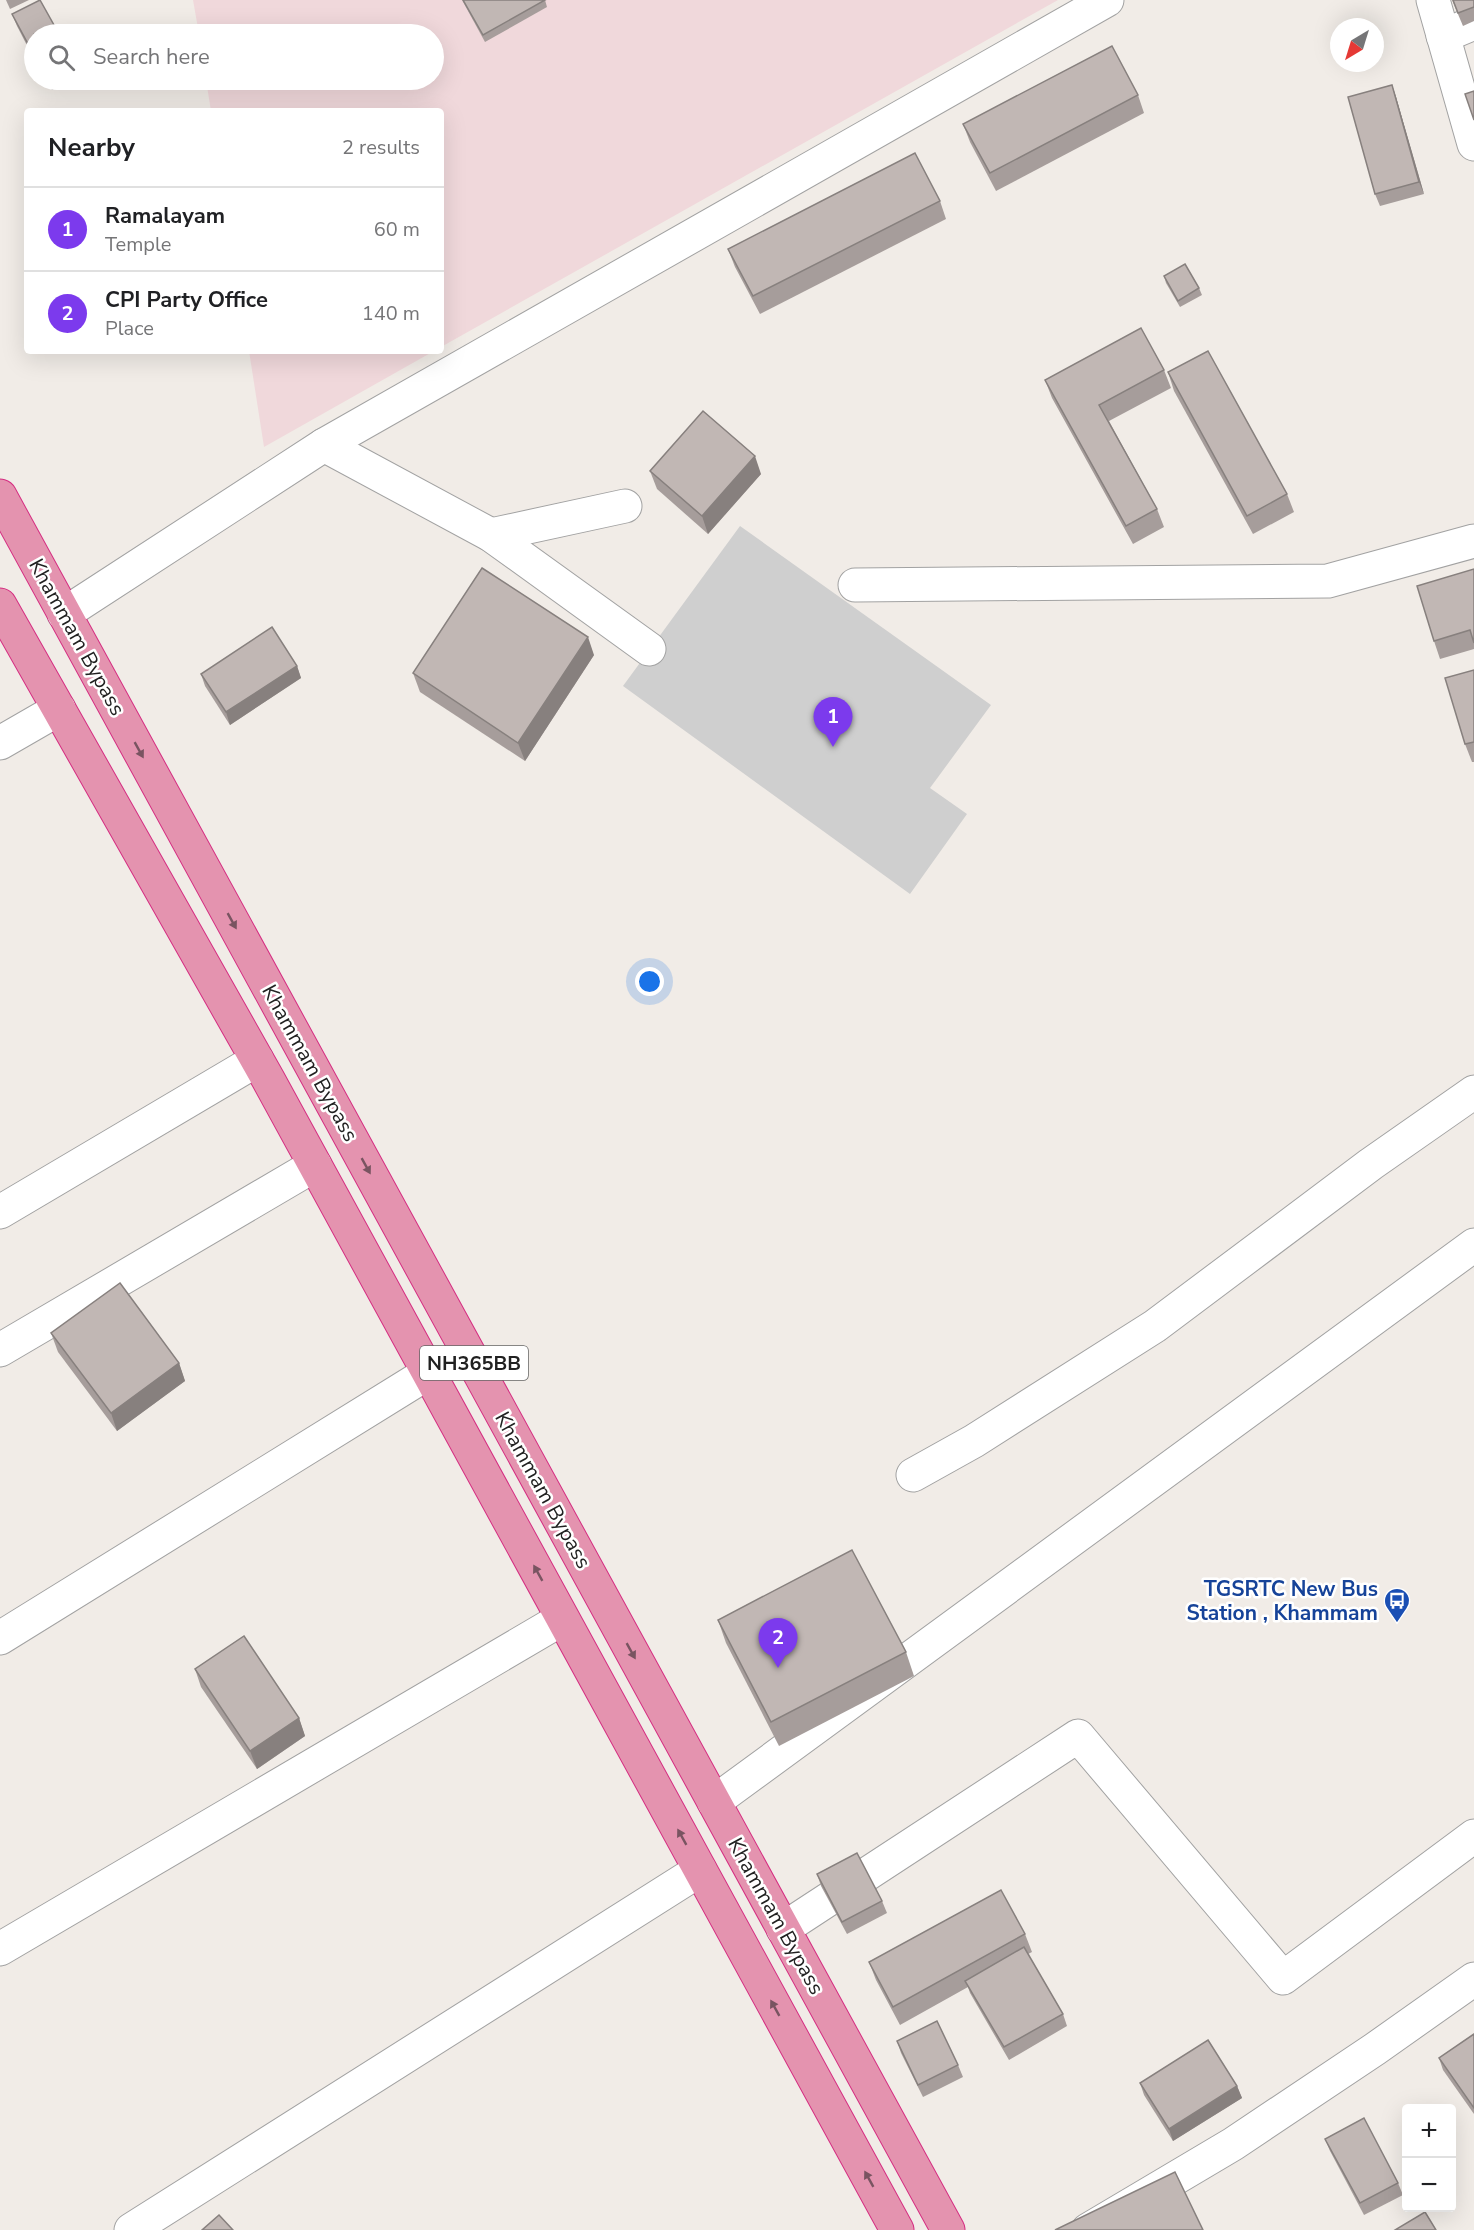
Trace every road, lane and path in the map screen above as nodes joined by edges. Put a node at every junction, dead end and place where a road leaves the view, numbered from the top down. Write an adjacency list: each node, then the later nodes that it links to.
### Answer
1 (1107, 0): 6 (street)
2 (1433, 0): 4 (street)
3 (1474, 23): 4 (street)
4 (1443, 36): 5 (street)
5 (1474, 144)
6 (324, 445): 9 (street); 13 (street)
7 (0, 496): 13 (highway, Khammam Bypass / NH365BB)
8 (625, 506): 9 (street)
9 (491, 535): 14 (street)
10 (1474, 541): 11 (street)
11 (855, 585)
12 (0, 605): 15 (highway, NH365BB)
13 (64, 614): 25 (highway, Khammam Bypass / NH365BB, one-way to 25)
14 (649, 649)
15 (59, 709): 16 (street); 17 (highway, NH365BB)
16 (0, 743)
17 (257, 1060): 19 (highway, NH365BB); 20 (street)
18 (1474, 1092): 24 (street)
19 (315, 1165): 22 (street); 23 (highway, NH365BB)
20 (0, 1212)
21 (1474, 1245): 28 (street)
22 (0, 1350)
23 (428, 1372): 26 (highway, NH365BB, one-way to 23); 27 (street)
24 (913, 1474)
25 (615, 1623): 26 (highway); 28 (highway, Khammam Bypass / NH365BB, one-way to 28)
26 (568, 1630): 30 (highway, NH365BB, one-way to 26); 32 (street)
27 (0, 1638)
28 (714, 1802): 31 (highway, Khammam Bypass / NH365BB)
29 (1474, 1836): 31 (street)
30 (700, 1870): 34 (street); 35 (highway, NH365BB, one-way to 30)
31 (783, 1929): 36 (highway, Khammam Bypass / NH365BB)
32 (0, 1948)
33 (1474, 1979): 37 (street)
34 (131, 2230)
35 (897, 2230)
36 (948, 2230)
37 (1088, 2230)

